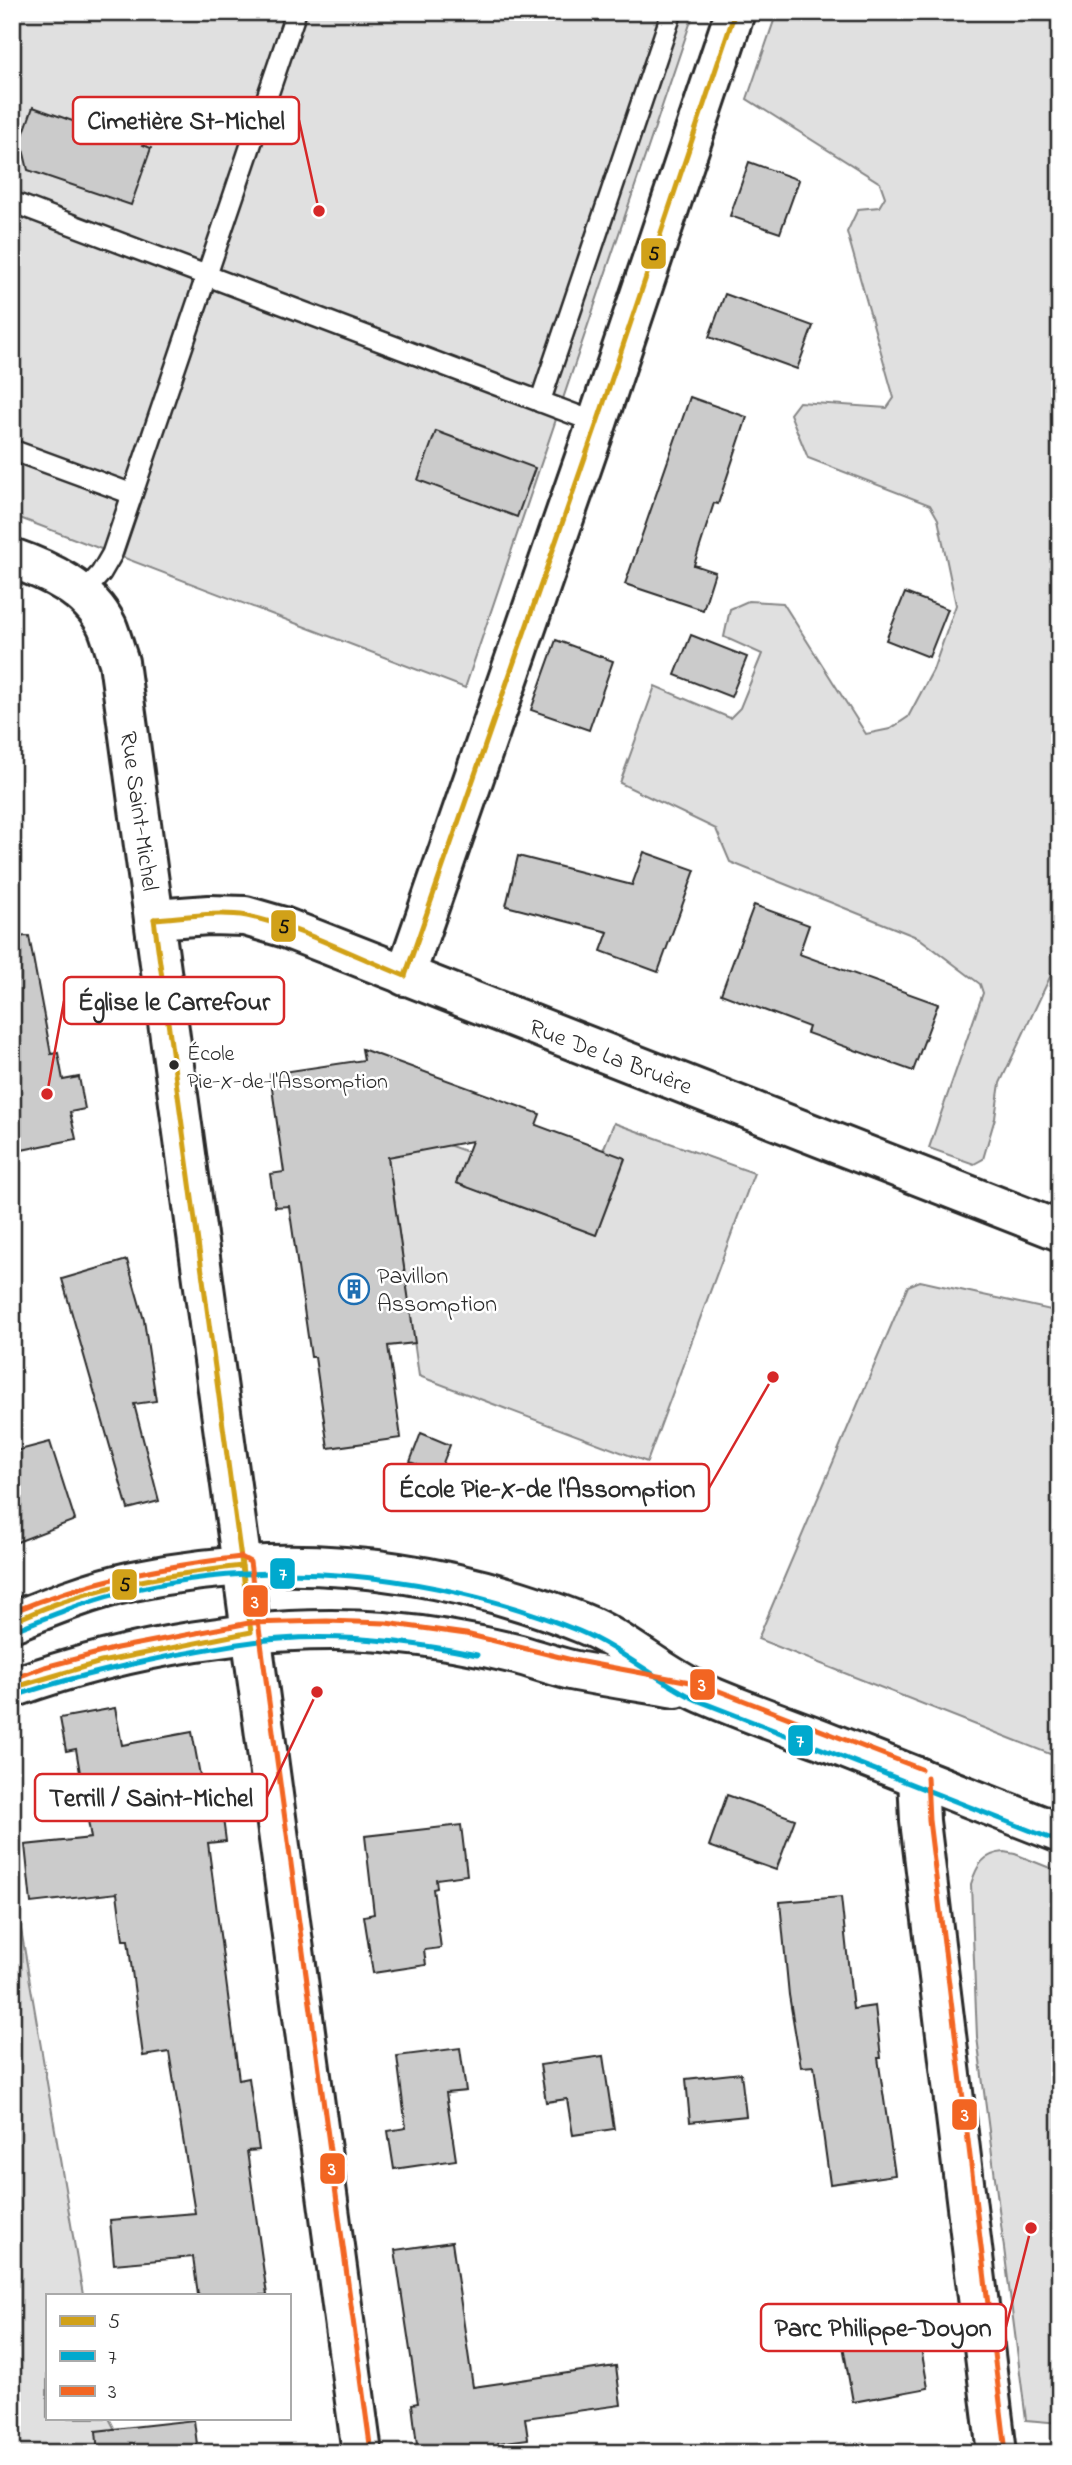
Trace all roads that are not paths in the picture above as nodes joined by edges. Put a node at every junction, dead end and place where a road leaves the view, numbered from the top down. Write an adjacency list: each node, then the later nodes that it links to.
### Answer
1 (296, 12): 5 (lane)
2 (672, 12): 6 (lane)
3 (735, 12): 7 (street)
4 (12, 202): 5 (lane)
5 (205, 275): 6 (lane); 9 (lane)
6 (540, 402): 7 (lane)
7 (597, 423): 13 (street)
8 (12, 450): 9 (lane)
9 (132, 494): 11 (lane)
10 (12, 558): 11 (street)
11 (83, 593): 12 (street, Rue Saint-Michel)
12 (154, 919): 13 (street, Rue De La Bruère); 15 (street, Rue Saint-Michel)
13 (405, 975): 14 (street, Rue De La Bruère)
14 (1060, 1231)
15 (242, 1566): 16 (street); 17 (street, Rue Saint-Michel); 19 (street)
16 (12, 1622)
17 (251, 1632): 18 (street); 19 (street); 22 (street, Rue Saint-Michel)
18 (12, 1688)
19 (699, 1692): 20 (street)
20 (918, 1777): 21 (street); 23 (street)
21 (1060, 1833)
22 (362, 2453)
23 (997, 2453)

